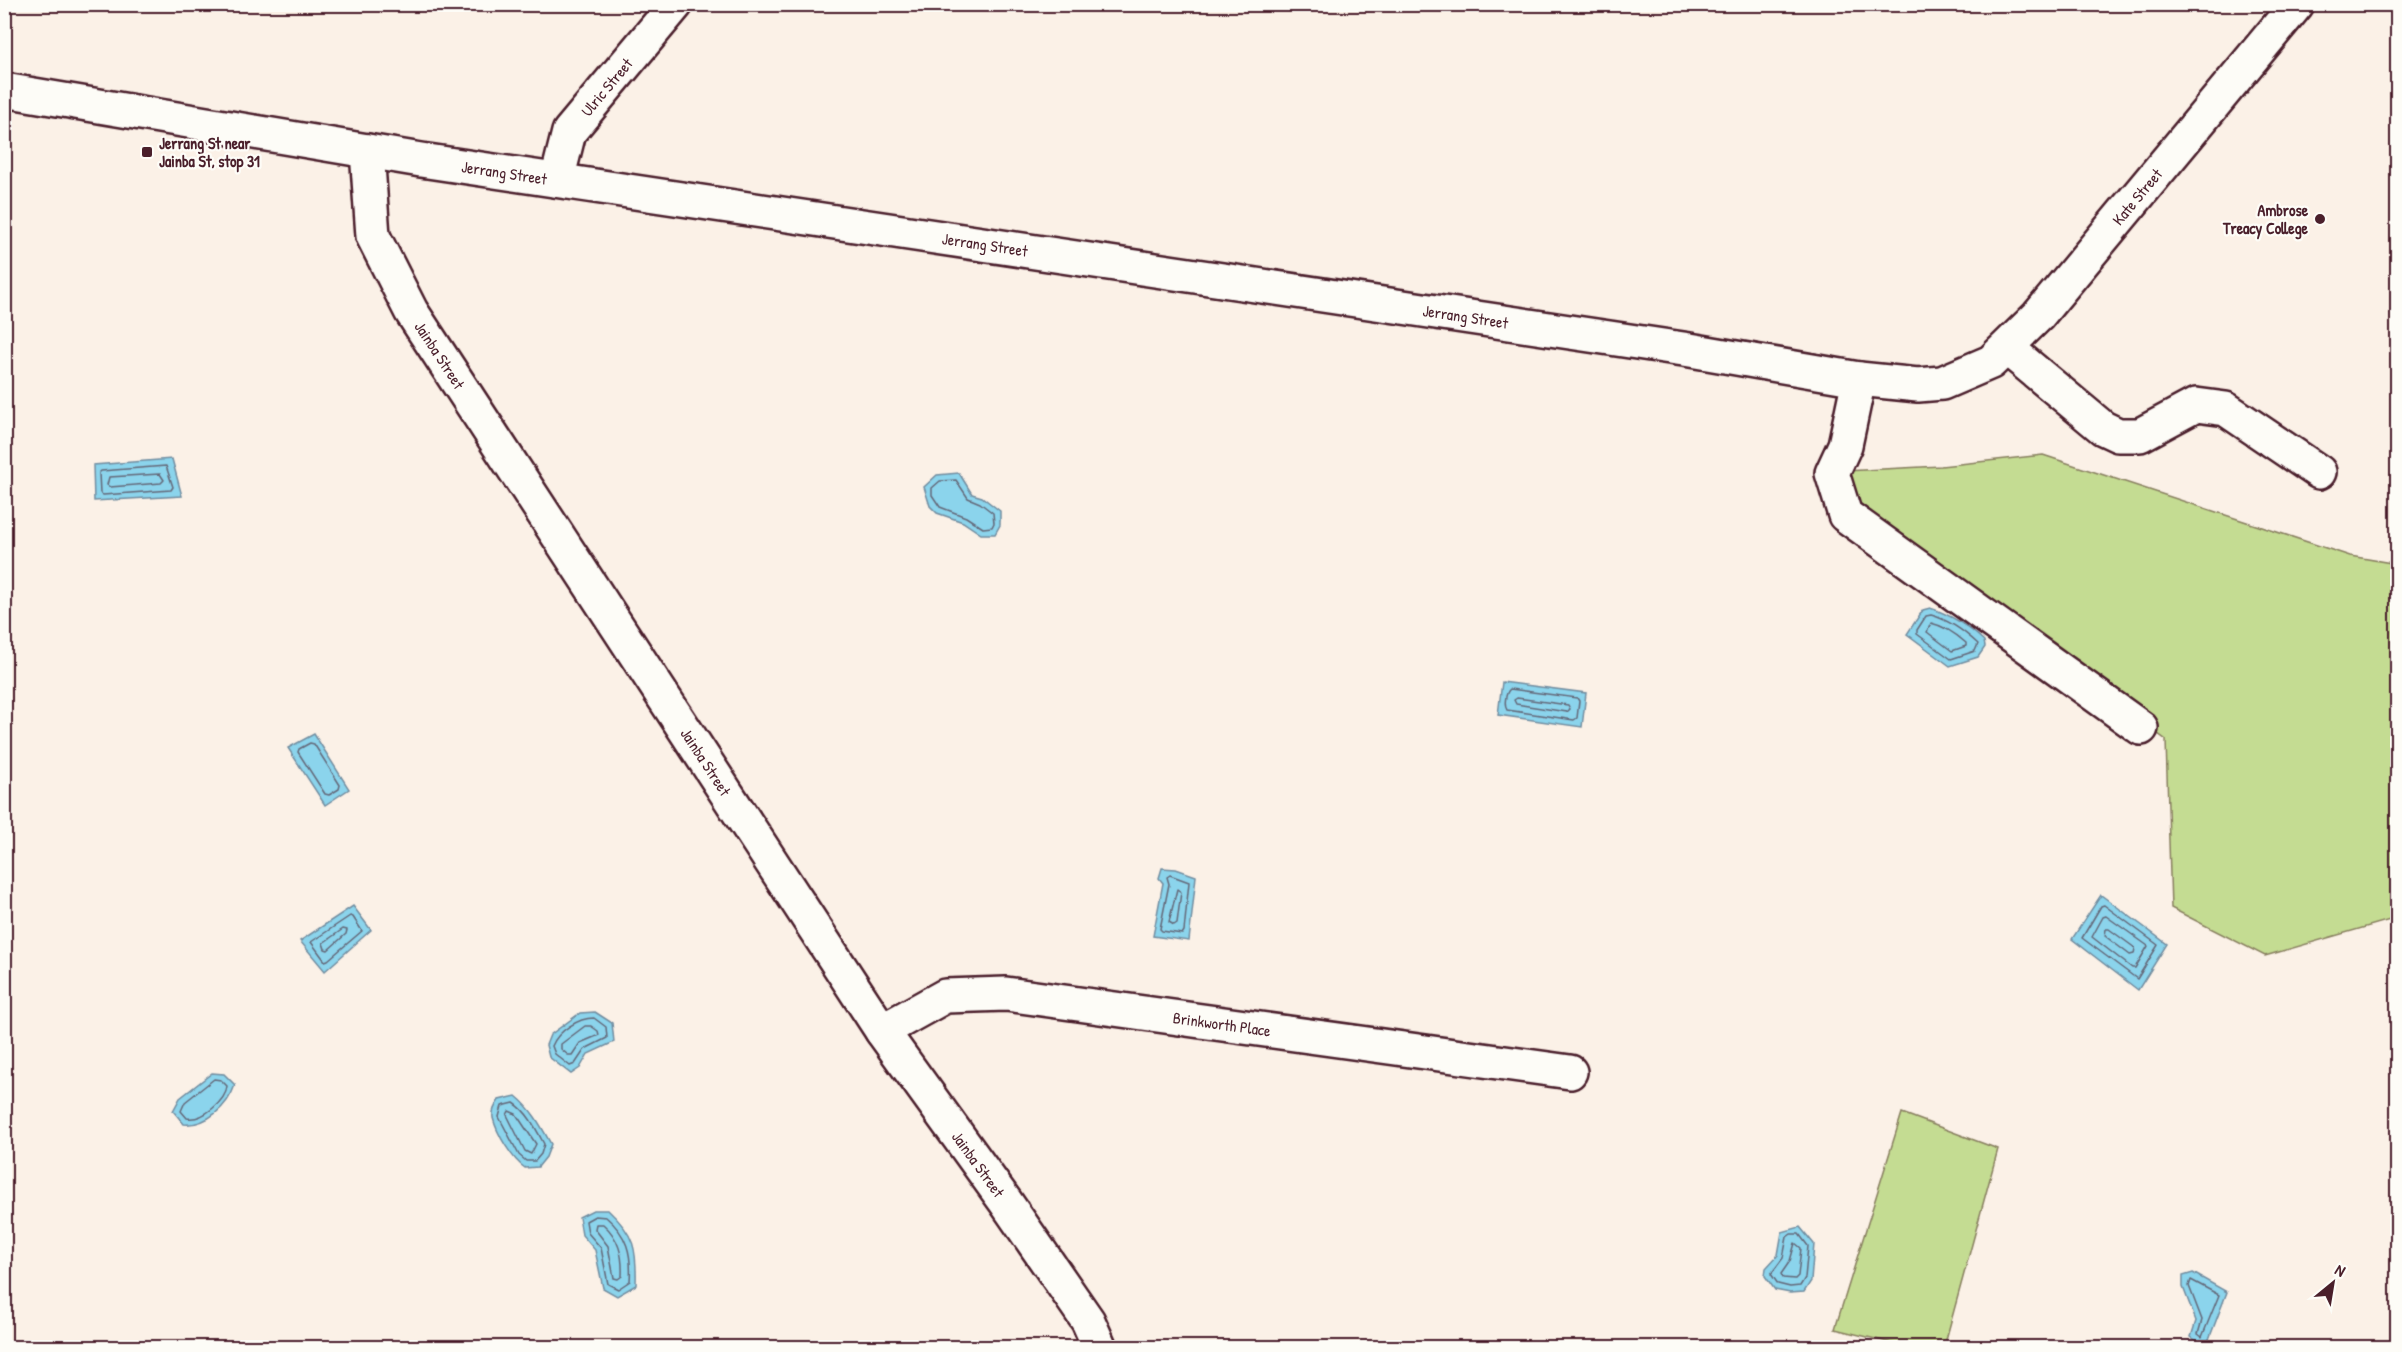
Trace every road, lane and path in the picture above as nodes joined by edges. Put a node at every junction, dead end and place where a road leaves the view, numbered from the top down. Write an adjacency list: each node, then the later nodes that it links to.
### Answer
1 (676, 4): 5 (street, Ulric Street)
2 (2297, 4): 6 (street, Kate Street)
3 (4, 90): 4 (street, Jerrang Street)
4 (367, 151): 5 (street, Jerrang Street); 11 (street, Jainba Street)
5 (557, 180): 8 (street, Jerrang Street)
6 (2007, 348): 7 (street, Kate Street); 9 (street)
7 (1966, 375): 8 (street, Jerrang Street)
8 (1859, 379): 10 (street)
9 (2319, 472)
10 (2141, 728)
11 (882, 1031): 12 (street, Brinkworth Place); 13 (street, Jainba Street)
12 (1570, 1072)
13 (1100, 1347)

